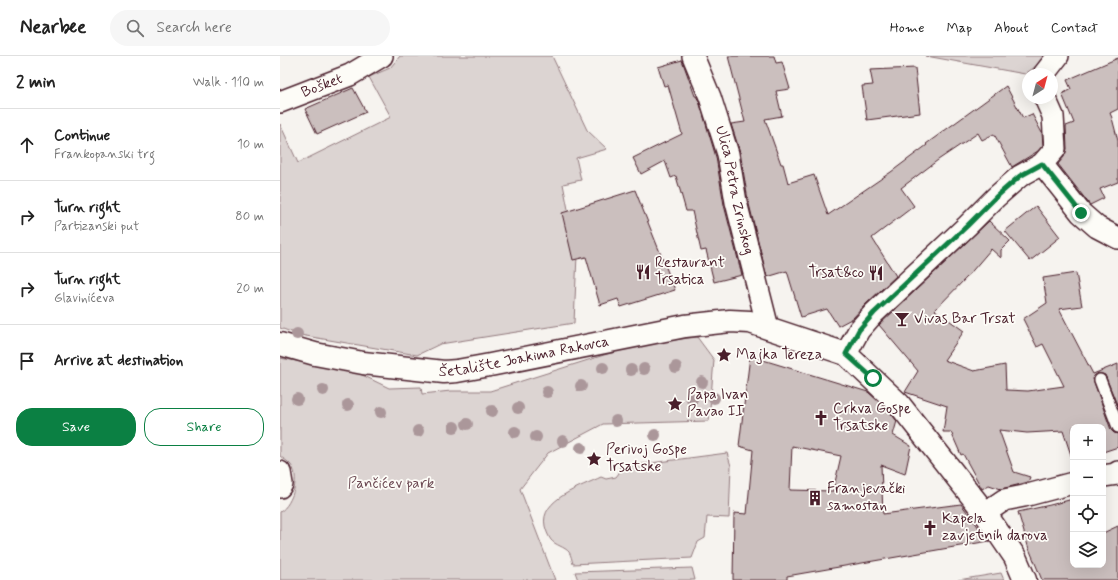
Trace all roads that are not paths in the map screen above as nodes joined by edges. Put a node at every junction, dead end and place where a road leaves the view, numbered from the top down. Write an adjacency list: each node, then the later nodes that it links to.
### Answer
1 (382, 56): 5 (street, Bošket)
2 (693, 56): 9 (street, Ulica Petra Zrinskog)
3 (1058, 56): 4 (street)
4 (1049, 68)
5 (280, 101)
6 (1048, 104): 7 (street)
7 (1042, 164): 8 (street); 11 (street)
8 (1118, 238)
9 (768, 328): 10 (street, Šetalište Joakima Rakovca); 11 (street, Šetalište Joakima Rakovca)
10 (280, 344)
11 (846, 354): 17 (street)
12 (1100, 380): 13 (lane)
13 (1118, 427)
14 (280, 472): 16 (street)
15 (1070, 484): 17 (street)
16 (280, 487)
17 (986, 513): 18 (street)
18 (1025, 580)

